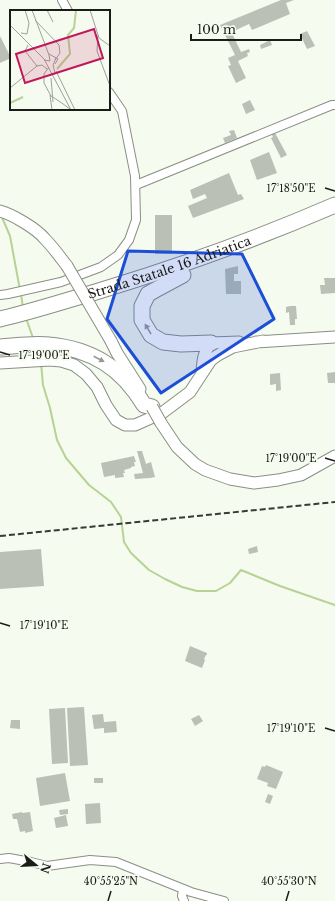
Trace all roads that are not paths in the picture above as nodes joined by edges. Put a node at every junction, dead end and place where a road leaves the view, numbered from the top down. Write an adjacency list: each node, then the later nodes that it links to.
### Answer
1 (62, 0): 2 (street)
2 (67, 10)
3 (110, 93): 5 (street)
4 (335, 105): 5 (street)
5 (136, 185): 10 (street)
6 (335, 205): 11 (highway, Strada Statale 16 Adriatica)
7 (1, 211): 22 (main road, bridge)
8 (335, 215): 9 (highway, Strada Statale 16 Adriatica)
9 (183, 275): 11 (highway, Strada Statale 16 Adriatica); 17 (highway, one-way to 9)
10 (4, 294)
11 (35, 315): 13 (highway, Strada Statale 16 Adriatica)
12 (0, 319): 13 (highway, Strada Statale 16 Adriatica)
13 (18, 319): 14 (highway, Strada Statale 16 Adriatica)
14 (0, 328)
15 (335, 337): 16 (main road)
16 (263, 341): 17 (main road); 19 (main road)
17 (211, 343): 19 (main road); 21 (main road)
18 (0, 347): 22 (highway, one-way to 22)
19 (211, 360): 21 (main road)
20 (0, 363): 21 (main road)
21 (201, 375)
22 (152, 407): 23 (main road, bridge)
23 (335, 456)
24 (0, 859): 25 (street)
25 (183, 889): 26 (street); 27 (street)
26 (184, 901)
27 (224, 901)

